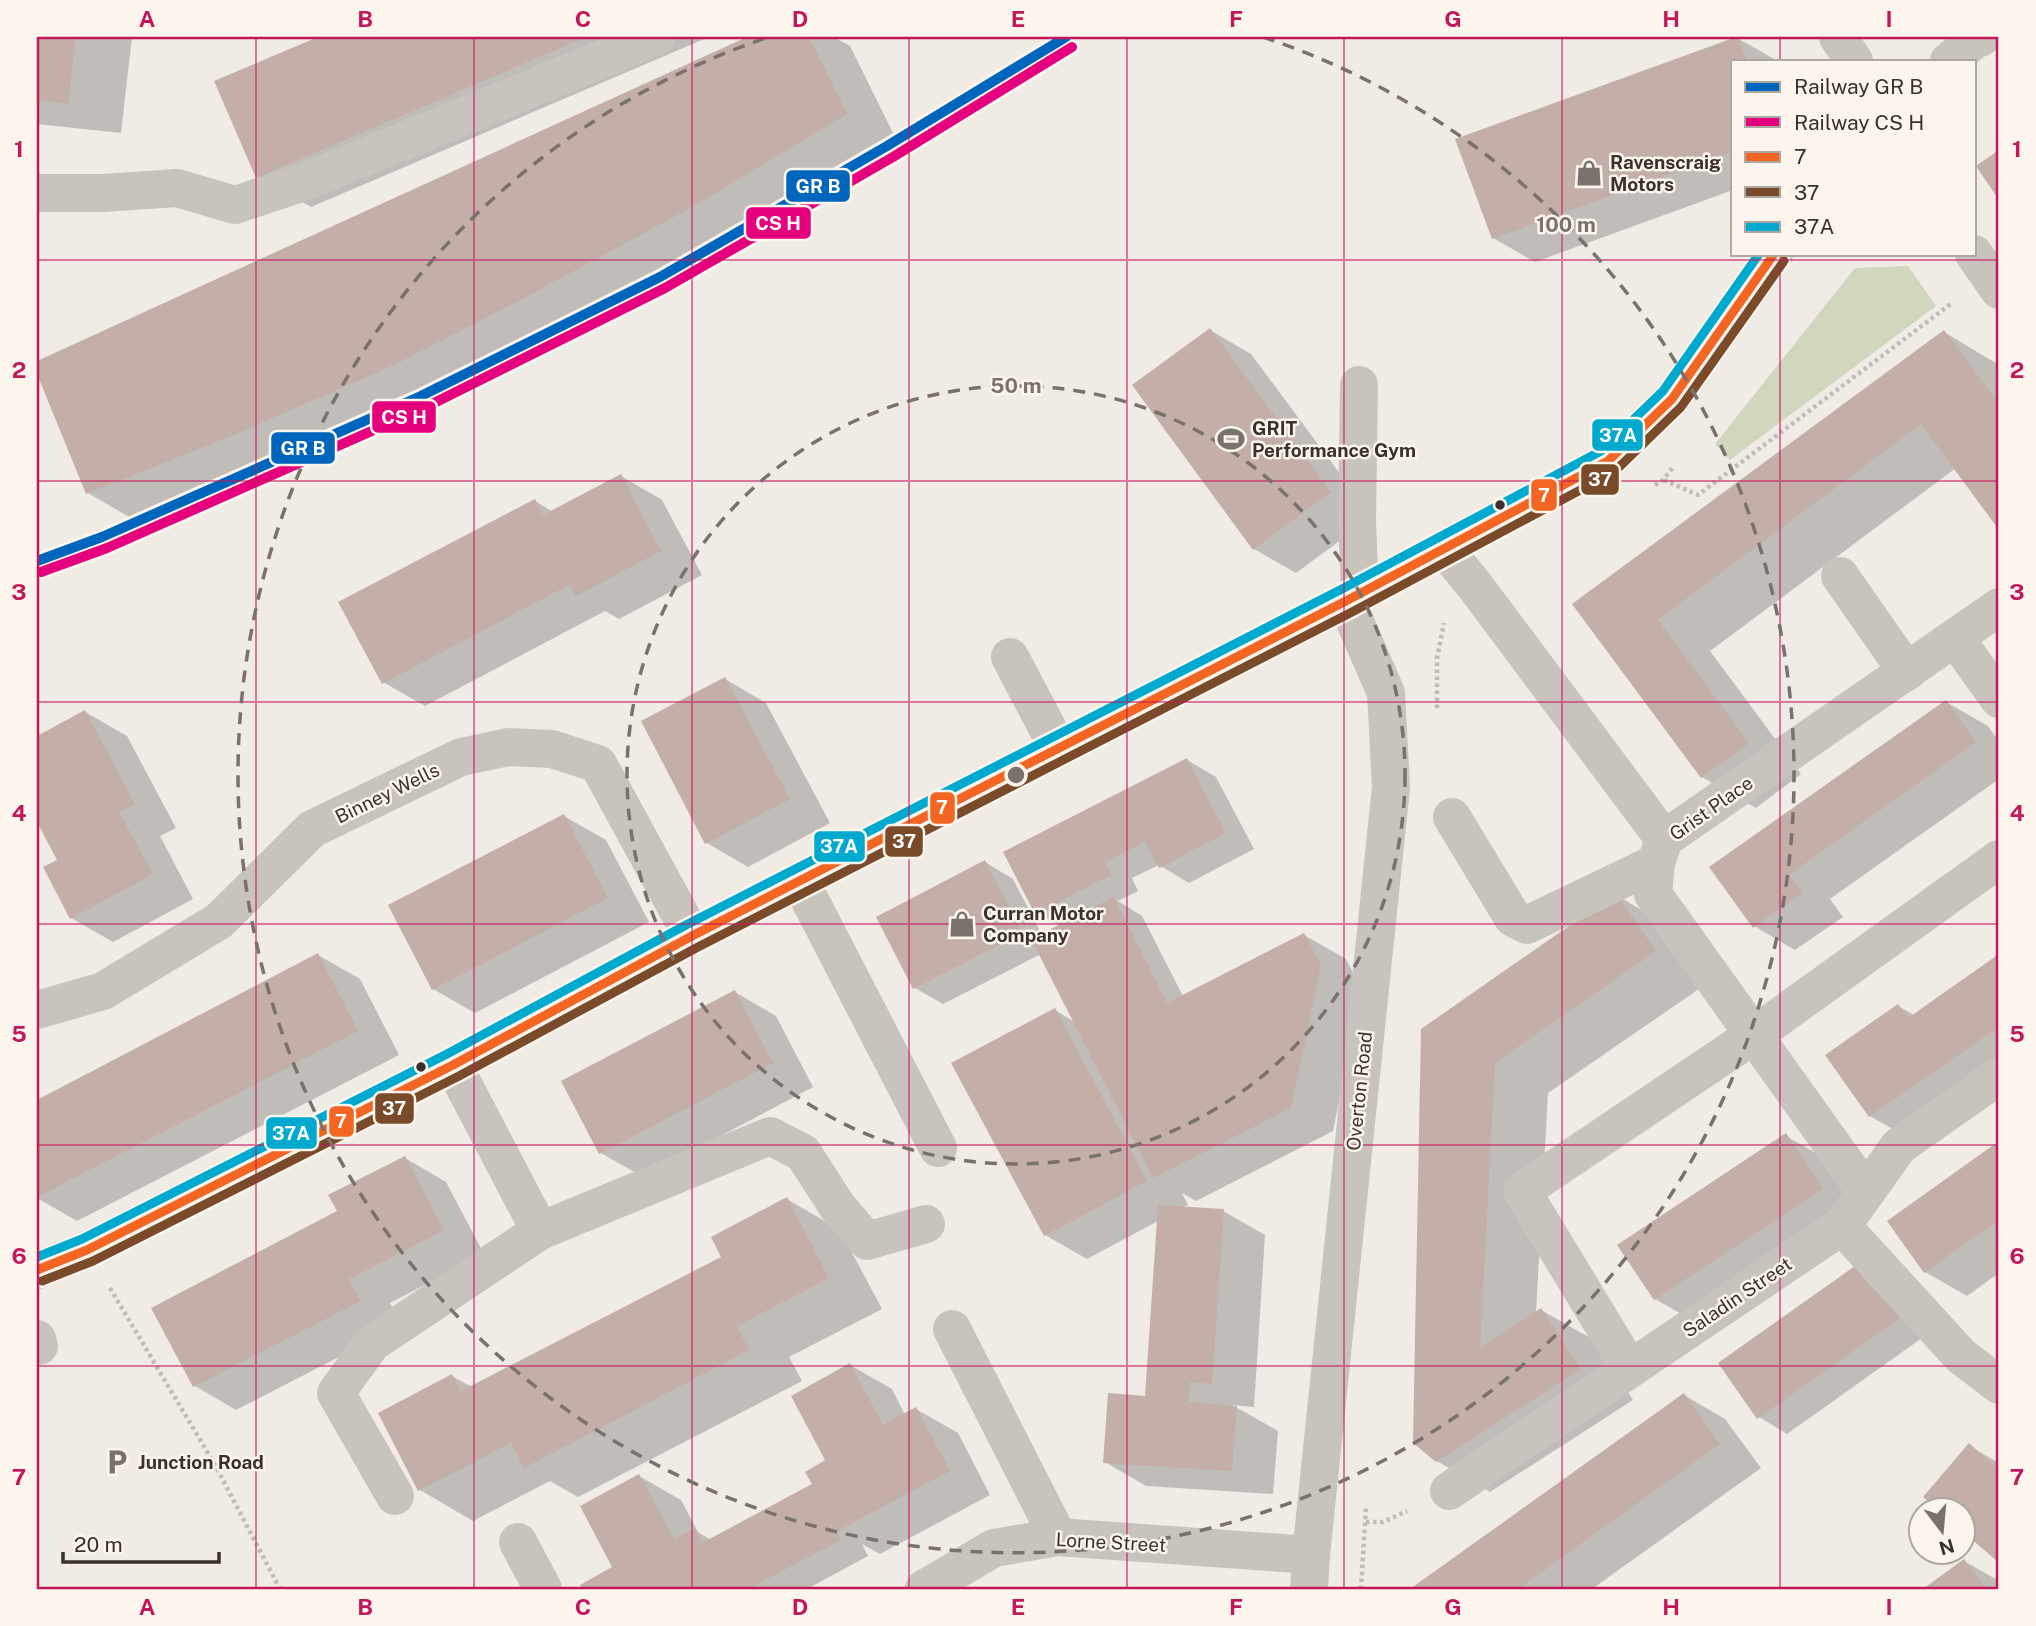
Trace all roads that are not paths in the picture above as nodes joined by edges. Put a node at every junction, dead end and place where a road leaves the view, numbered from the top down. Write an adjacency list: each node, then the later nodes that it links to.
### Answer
1 (656, 37): 6 (street)
2 (1838, 37): 4 (street)
3 (1982, 37): 5 (street)
4 (1853, 60)
5 (1951, 60)
6 (37, 193)
7 (1773, 256): 9 (street)
8 (1359, 385): 11 (street)
9 (1444, 548): 11 (street); 19 (street)
10 (1840, 576): 15 (street)
11 (1353, 597): 17 (street); 40 (street, Overton Road)
12 (1999, 607): 13 (street, Grist Place)
13 (1956, 639): 15 (street, Grist Place); 16 (street)
14 (1010, 657): 17 (street)
15 (1907, 671): 19 (street, Grist Place)
16 (1999, 699)
17 (1058, 748): 21 (street)
18 (1452, 817): 19 (street)
19 (1660, 851): 24 (street, Grist Place)
20 (1999, 859): 24 (street)
21 (800, 881): 22 (street); 27 (street)
22 (692, 936): 23 (street, Binney Wells); 25 (street)
23 (37, 1010)
24 (1754, 1035): 28 (street, Grist Place); 34 (street)
25 (453, 1065): 31 (street); 32 (street)
26 (1999, 1076): 28 (street, Saladin Street)
27 (938, 1148)
28 (1866, 1192): 30 (street, Saladin Street)
29 (926, 1224): 31 (street)
30 (1842, 1226): 34 (street, Saladin Street); 35 (street)
31 (540, 1231): 37 (street)
32 (37, 1270)
33 (952, 1329): 38 (street)
34 (1630, 1369): 36 (street, Saladin Street)
35 (1999, 1385)
36 (1450, 1492)
37 (395, 1496)
38 (1058, 1537): 40 (street, Lorne Street); 42 (street, Lorne Street)
39 (519, 1542): 41 (street)
40 (1310, 1572)
41 (543, 1589)
42 (924, 1589)

